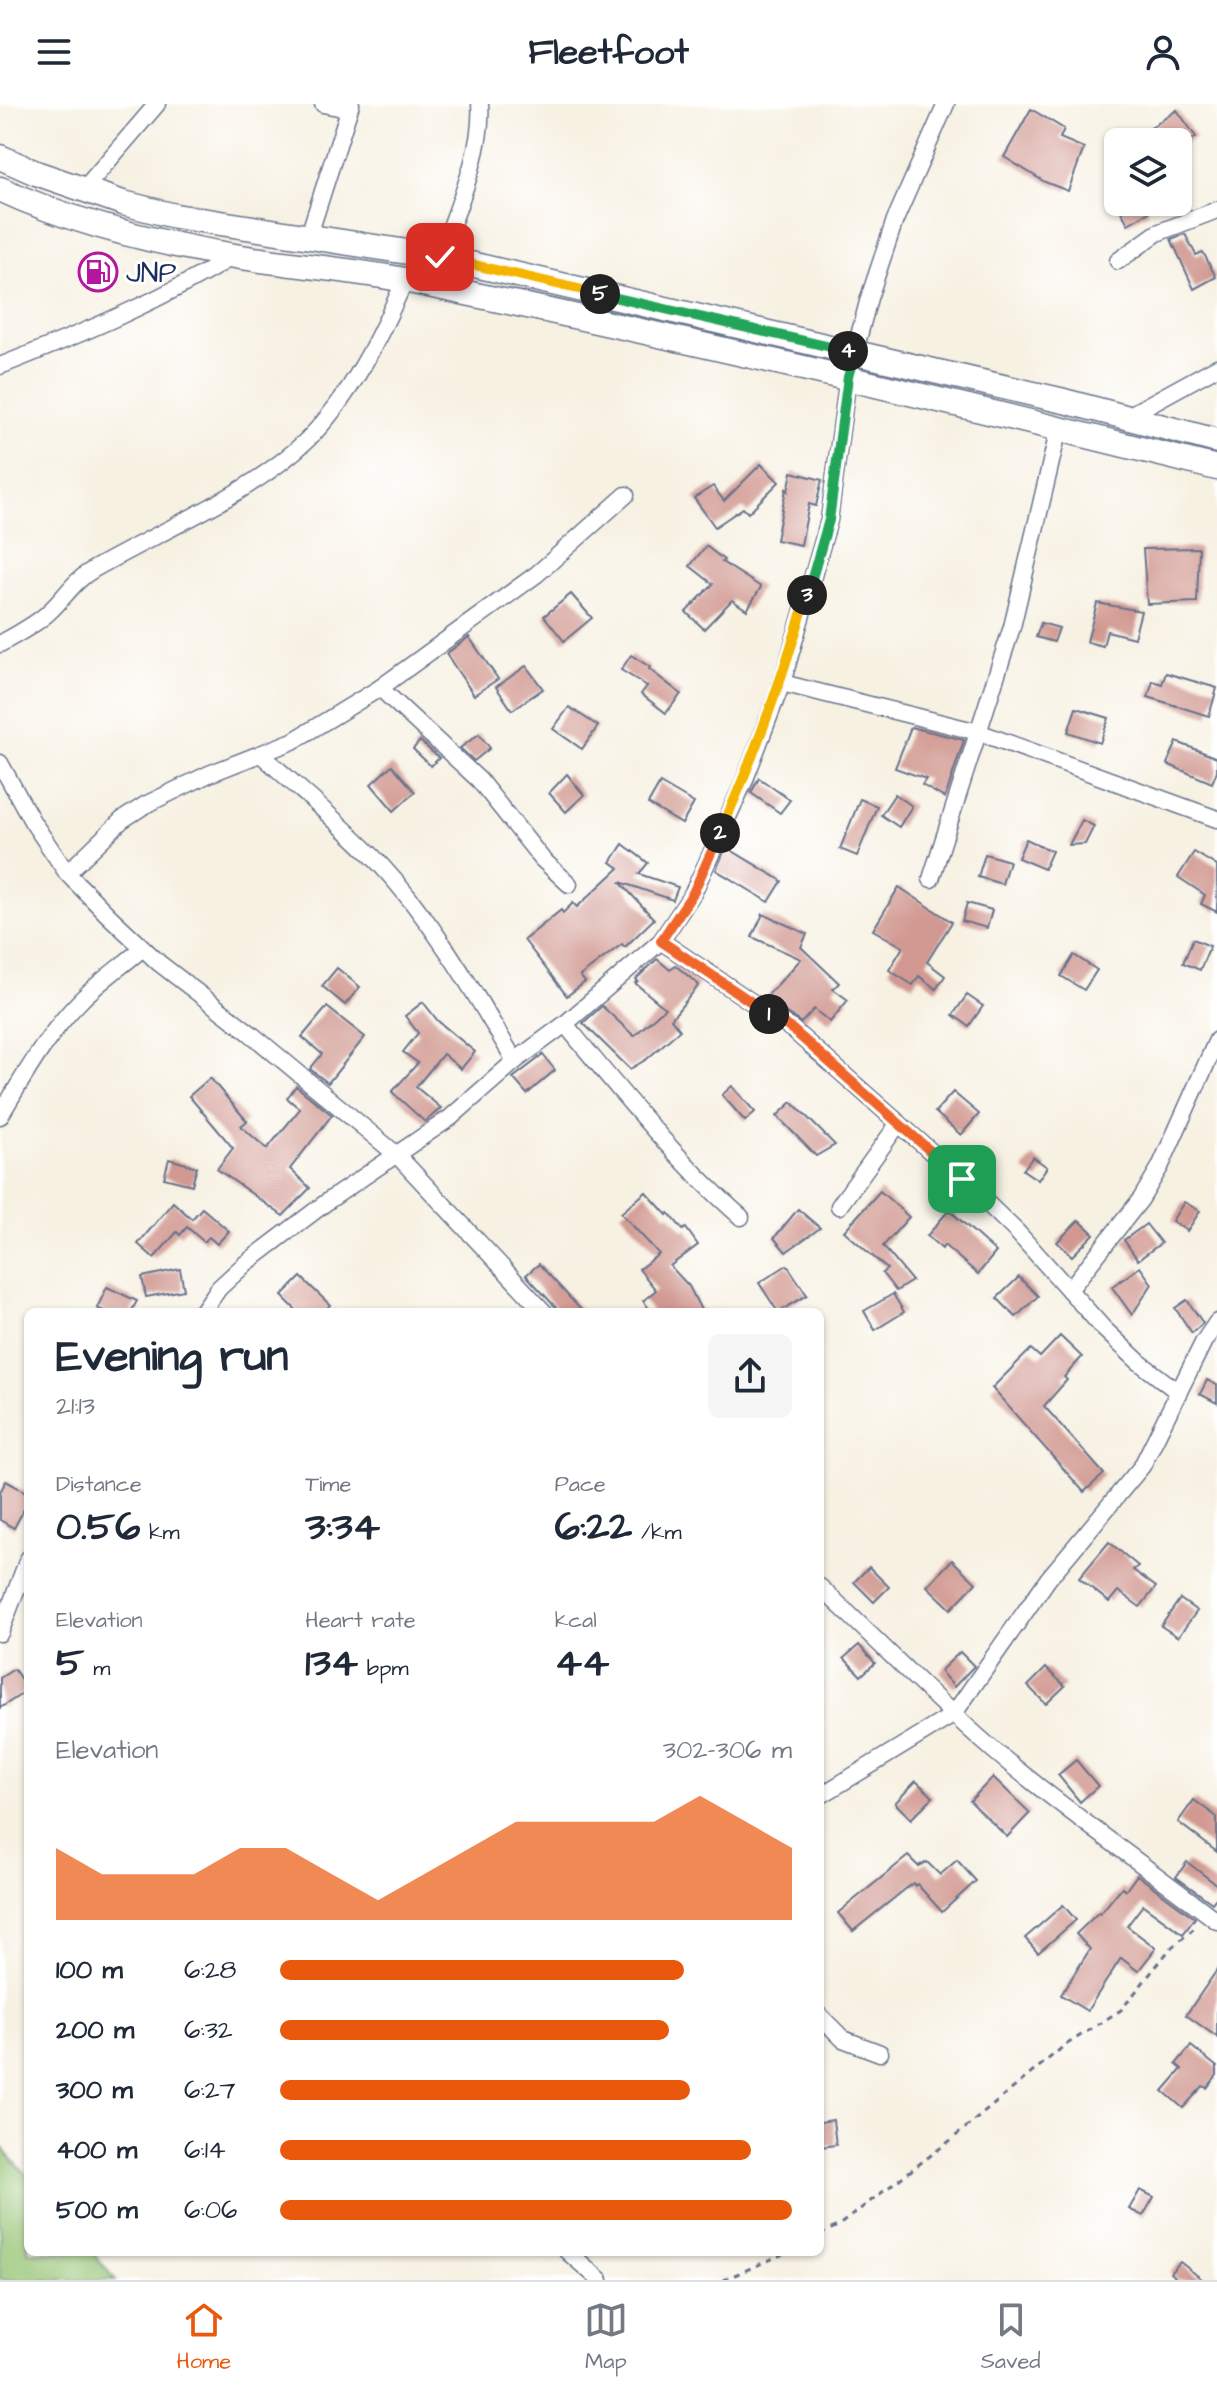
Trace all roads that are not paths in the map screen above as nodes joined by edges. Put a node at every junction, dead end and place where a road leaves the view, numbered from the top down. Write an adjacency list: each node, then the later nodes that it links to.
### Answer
1 (157, 104): 8 (street)
2 (323, 104): 5 (street)
3 (480, 104): 12 (street)
4 (946, 104): 15 (street)
5 (349, 106): 10 (street)
6 (0, 157): 8 (street)
7 (0, 189): 11 (street)
8 (84, 189): 10 (street)
9 (1217, 210): 13 (street)
10 (308, 238): 12 (street)
11 (234, 256): 14 (street); 16 (street)
12 (440, 257): 15 (street)
13 (1118, 261)
14 (405, 280): 18 (street); 24 (street)
15 (855, 352): 18 (street); 19 (street)
16 (0, 366)
17 (1217, 367): 19 (street)
18 (848, 377): 20 (street); 25 (street)
19 (1126, 417): 21 (street)
20 (1059, 428): 22 (street); 27 (street)
21 (1217, 441)
22 (1217, 468)
23 (626, 495): 26 (street)
24 (0, 644)
25 (782, 683): 27 (street); 34 (street)
26 (380, 688): 28 (street); 33 (street)
27 (978, 732): 30 (street); 32 (street)
28 (262, 755): 31 (street); 38 (street)
29 (0, 763): 31 (street)
30 (1217, 819)
31 (67, 873): 35 (street)
32 (931, 879)
33 (569, 884)
34 (661, 941): 36 (street); 40 (street)
35 (143, 948): 39 (street); 41 (street)
36 (565, 1024): 38 (street); 43 (street)
37 (1217, 1040): 44 (street)
38 (515, 1061): 41 (street)
39 (0, 1116)
40 (899, 1123): 42 (street); 44 (street)
41 (397, 1155): 45 (street); 46 (street)
42 (839, 1206)
43 (741, 1217)
44 (1069, 1290): 48 (street)
45 (205, 1308)
46 (540, 1308)
47 (1217, 1322): 48 (street)
48 (1178, 1392): 52 (street)
49 (24, 1570): 51 (street)
50 (824, 1591): 52 (street)
51 (0, 1633)
52 (953, 1715): 53 (street); 54 (street)
53 (824, 1794)
54 (1215, 1916)
55 (824, 2020): 56 (street)
56 (880, 2053)
57 (573, 2256): 58 (street)
58 (600, 2280)

